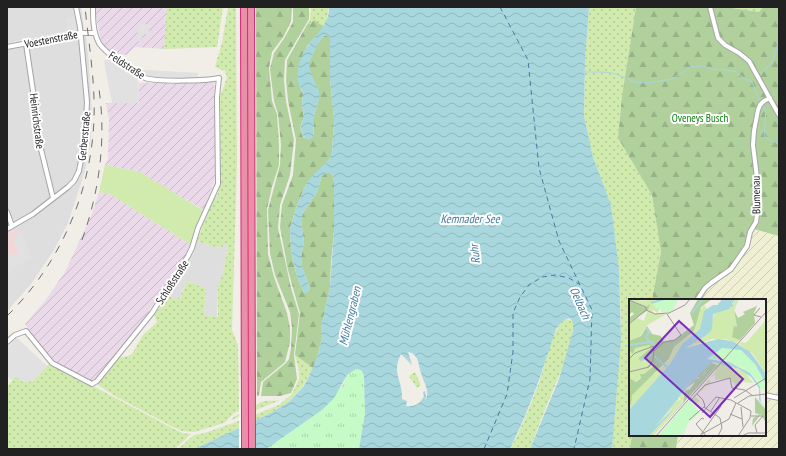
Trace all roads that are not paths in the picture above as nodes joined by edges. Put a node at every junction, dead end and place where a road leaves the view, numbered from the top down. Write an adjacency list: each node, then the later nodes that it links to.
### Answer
1 (76, 7): 6 (street, Gerberstraße)
2 (92, 7): 7 (street, Feldstraße)
3 (244, 7): 21 (highway)
4 (251, 7): 22 (highway)
5 (710, 7): 11 (street)
6 (80, 33): 7 (street, Voestenstraße); 8 (street, Voestenstraße); 13 (street, Gerberstraße)
7 (95, 33): 10 (street, Feldstraße)
8 (26, 44): 9 (street, Voestenstraße); 13 (street, Heinrichstraße)
9 (7, 47)
10 (219, 78): 18 (street, Schloßstraße)
11 (770, 98): 12 (street); 17 (street, Blumenau)
12 (779, 115)
13 (53, 198): 15 (street, Gerberstraße)
14 (7, 212): 15 (street)
15 (12, 226): 16 (street, Gerberstraße)
16 (7, 229)
17 (698, 299)
18 (7, 342)
19 (766, 395): 20 (street)
20 (779, 398)
21 (244, 449)
22 (252, 449)

